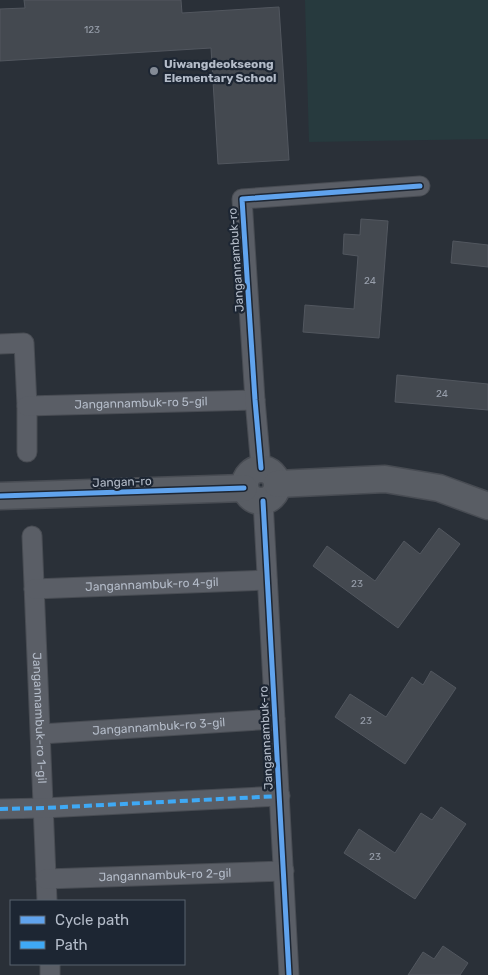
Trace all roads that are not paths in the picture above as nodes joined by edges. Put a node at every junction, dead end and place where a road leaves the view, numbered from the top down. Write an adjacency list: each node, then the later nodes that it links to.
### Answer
1 (420, 186): 3 (street, Jangannambuk-ro)
2 (0, 344): 4 (street)
3 (255, 400): 4 (street, Jangannambuk-ro 5-gil); 6 (street, Jangannambuk-ro)
4 (27, 406): 5 (street)
5 (27, 452)
6 (262, 485): 7 (street, Jangan-ro); 8 (street, Jangan-ro); 10 (street, Jangannambuk-ro)
7 (0, 496)
8 (488, 506)
9 (32, 536): 11 (street, Jangannambuk-ro 1-gil)
10 (268, 580): 11 (street, Jangannambuk-ro 4-gil); 12 (street, Jangannambuk-ro)
11 (34, 589): 13 (street, Jangannambuk-ro 1-gil)
12 (275, 719): 13 (street, Jangannambuk-ro 3-gil); 14 (street, Jangannambuk-ro)
13 (40, 734): 15 (street, Jangannambuk-ro 1-gil)
14 (280, 796): 15 (street); 17 (street, Jangannambuk-ro)
15 (44, 808): 16 (street); 18 (street, Jangannambuk-ro 1-gil)
16 (0, 809)
17 (284, 871): 18 (street, Jangannambuk-ro 2-gil); 20 (street, Jangannambuk-ro)
18 (46, 879): 19 (street, Jangannambuk-ro 1-gil)
19 (47, 900)
20 (289, 975)

